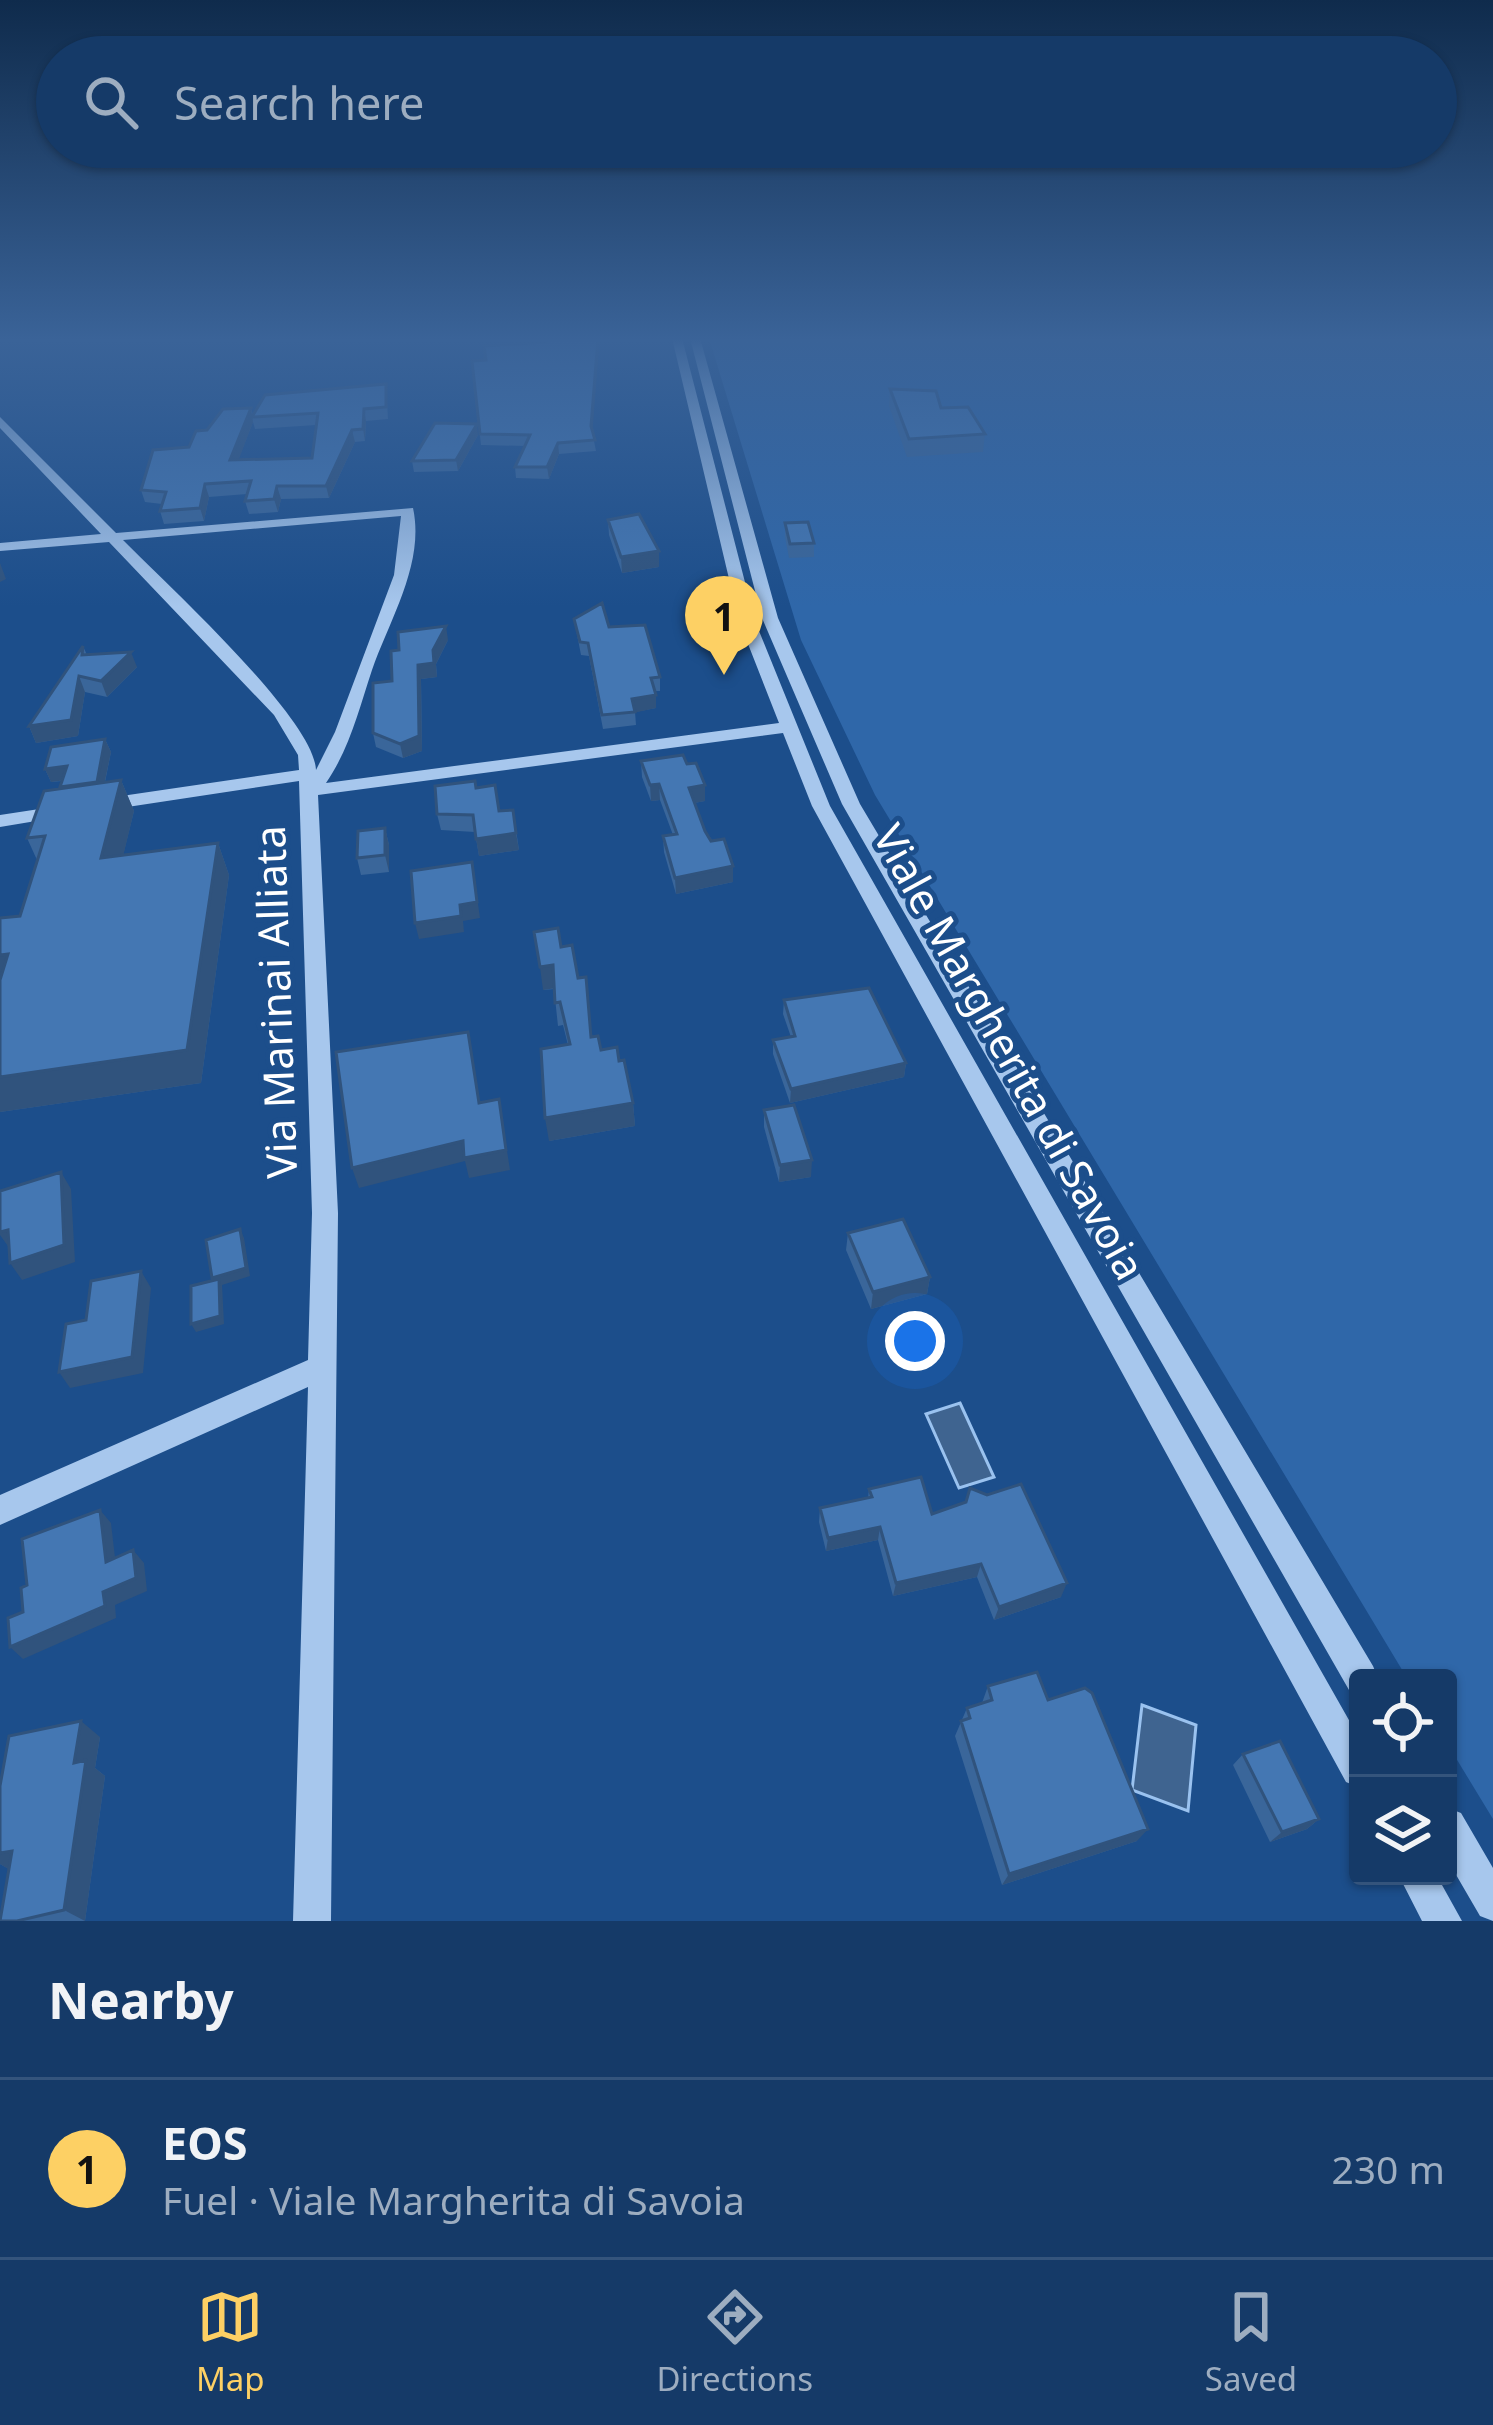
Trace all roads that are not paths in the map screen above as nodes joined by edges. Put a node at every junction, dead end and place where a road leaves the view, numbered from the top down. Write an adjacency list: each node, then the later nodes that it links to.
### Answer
1 (5, 428): 4 (street)
2 (699, 428): 6 (street, Viale Margherita di Savoia)
3 (719, 428): 11 (street, Viale Margherita di Savoia)
4 (108, 535): 5 (street, Via Marinai Alliata); 7 (street); 7 (street, Via Marinai Alliata)
5 (0, 547)
6 (786, 727): 7 (street); 12 (street, Viale Margherita di Savoia)
7 (311, 782): 8 (street); 9 (street, Via Marinai Alliata)
8 (0, 821)
9 (323, 1366): 10 (street); 16 (street, Via Marinai Alliata)
10 (0, 1510)
11 (1356, 1669)
12 (1349, 1754)
13 (1457, 1841): 15 (street)
14 (1423, 1885): 17 (street)
15 (1493, 1903)
16 (312, 1921)
17 (1443, 1921)

